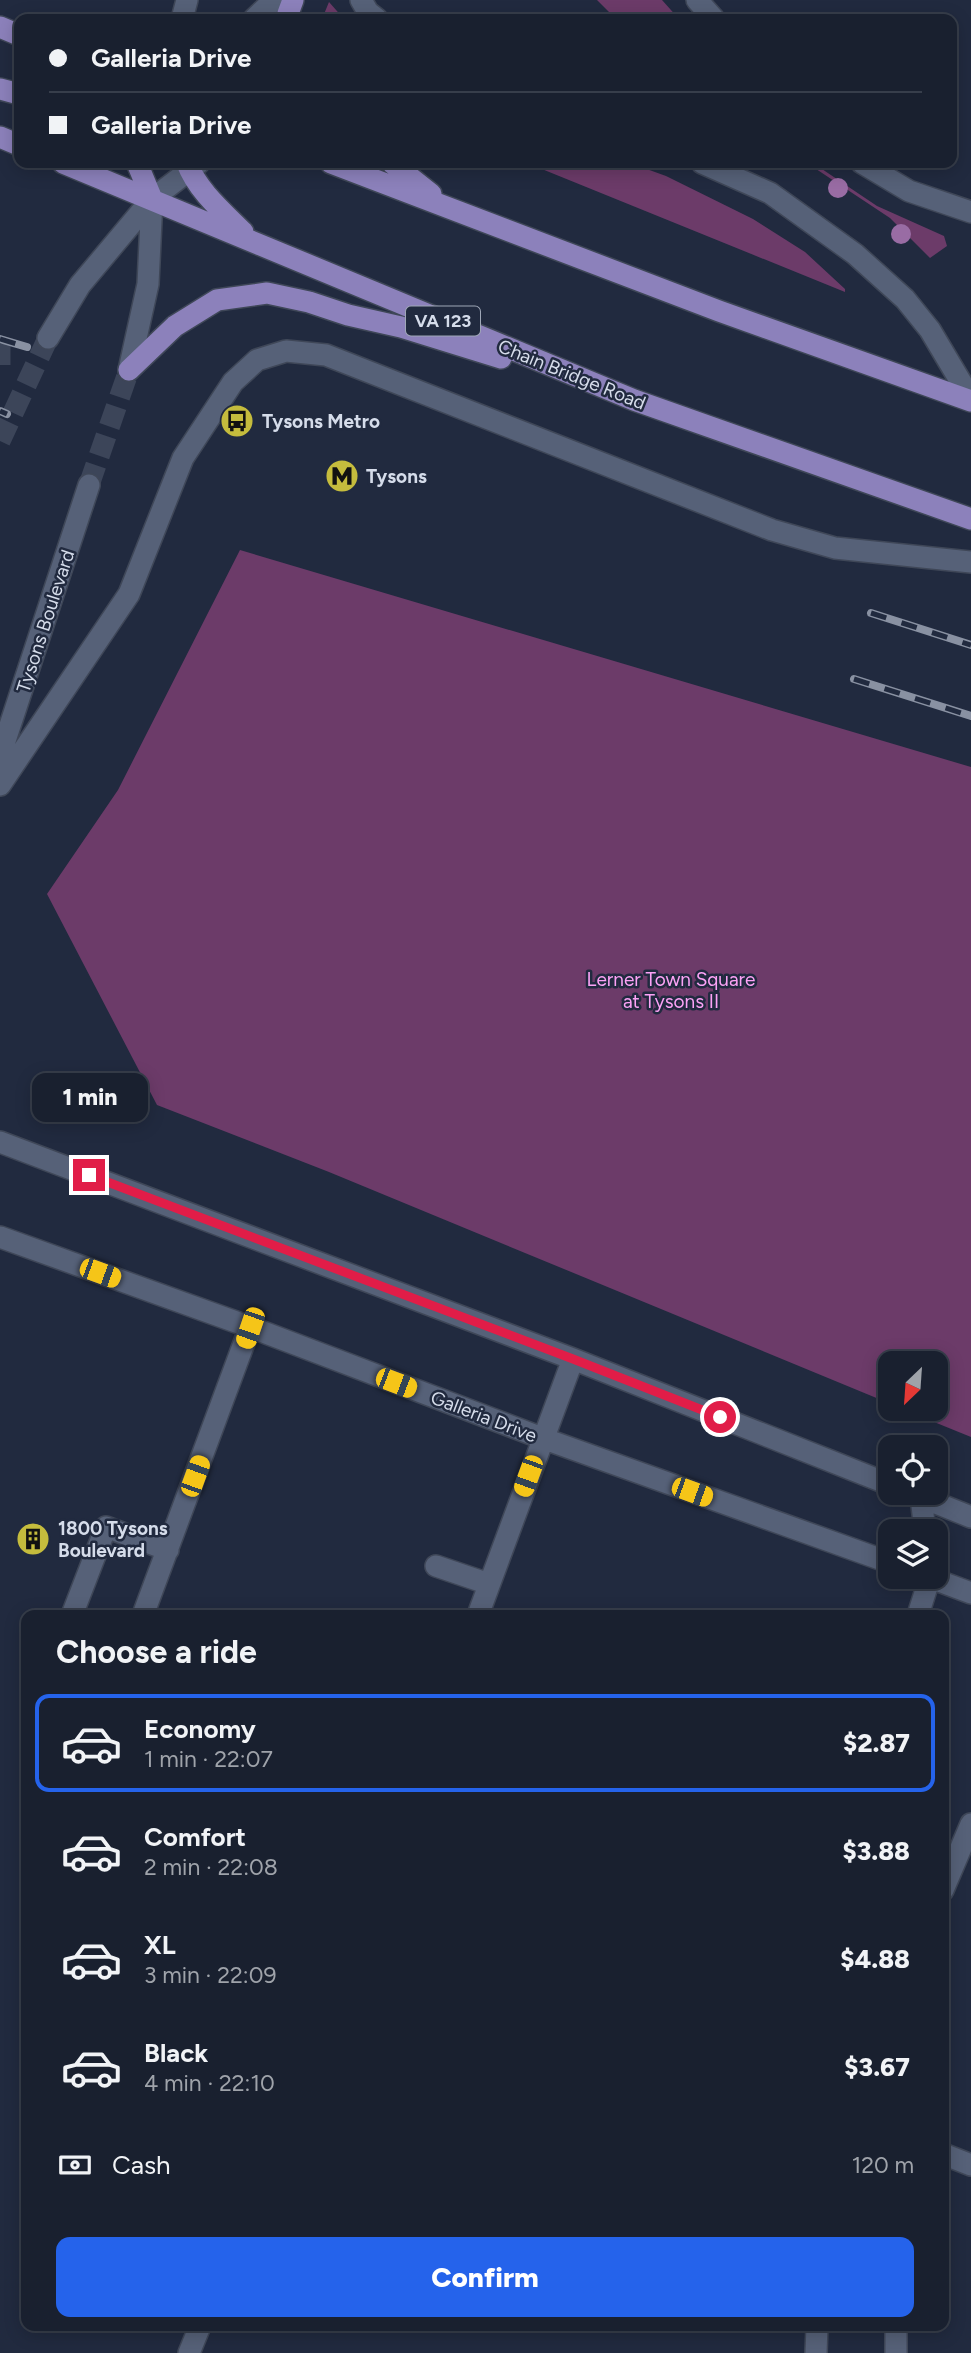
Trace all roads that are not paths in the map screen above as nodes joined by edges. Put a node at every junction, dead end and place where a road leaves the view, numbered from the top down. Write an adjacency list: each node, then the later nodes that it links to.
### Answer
1 (274, 0): 3 (street)
2 (697, 0): 4 (street)
3 (259, 14)
4 (710, 14)
5 (75, 168): 13 (main road, Chain Bridge Road / VA 123)
6 (139, 168): 13 (main road)
7 (188, 168): 13 (street)
8 (194, 168): 16 (main road)
9 (344, 168): 14 (main road)
10 (398, 168): 14 (main road)
11 (714, 168): 20 (street)
12 (870, 168): 15 (street)
13 (152, 199): 16 (main road, Chain Bridge Road / VA 123); 17 (street); 18 (street)
14 (446, 207): 20 (main road)
15 (971, 212)
16 (252, 241): 19 (main road, Chain Bridge Road / VA 123)
17 (48, 338)
18 (129, 370): 19 (main road)
19 (634, 400): 22 (main road, Chain Bridge Road / VA 123)
20 (971, 400)
21 (89, 485): 24 (street, Tysons Boulevard)
22 (971, 519)
23 (971, 562): 25 (street)
24 (0, 756)
25 (0, 785)
26 (0, 1142): 29 (street)
27 (0, 1237): 28 (street, Galleria Drive)
28 (250, 1328): 30 (street, Galleria Drive); 34 (street)
29 (573, 1359): 30 (street); 31 (street)
30 (542, 1438): 35 (street, Galleria Drive); 37 (street)
31 (878, 1480)
32 (941, 1505): 33 (street)
33 (971, 1517)
34 (168, 1550): 41 (street); 42 (street)
35 (878, 1558)
36 (436, 1566): 37 (street)
37 (489, 1584): 43 (street)
38 (948, 1584): 40 (street)
39 (926, 1589): 44 (street)
40 (971, 1592)
41 (74, 1610)
42 (145, 1610)
43 (480, 1610)
44 (919, 1610)
45 (971, 1824): 46 (street)
46 (949, 1876)
47 (949, 2156): 48 (street)
48 (971, 2165)
49 (198, 2331): 52 (street)
50 (817, 2331): 53 (street)
51 (896, 2331): 54 (street)
52 (189, 2353)
53 (816, 2353)
54 (895, 2353)

